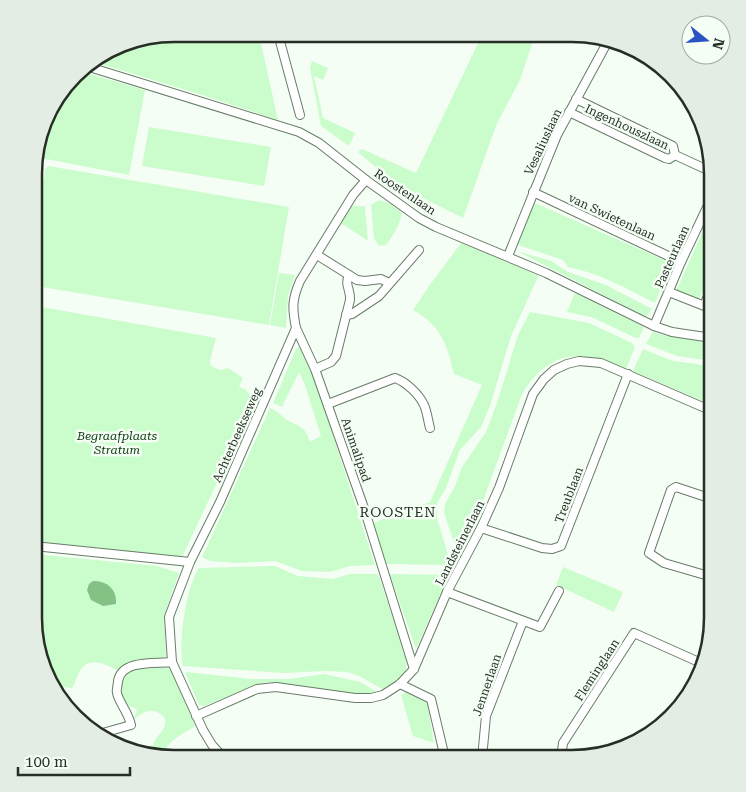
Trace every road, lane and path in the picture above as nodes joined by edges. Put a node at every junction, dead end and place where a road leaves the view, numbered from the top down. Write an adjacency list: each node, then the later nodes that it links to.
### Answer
1 (280, 42): 6 (street)
2 (605, 47): 4 (street, Vesaliuslaan)
3 (96, 69): 9 (street, Roostenlaan)
4 (576, 99): 5 (street, Vesaliuslaan); 7 (street, Ingenhouszlaan)
5 (569, 112): 7 (street, Ingenhouszlaan); 10 (street, Vesaliuslaan)
6 (300, 115)
7 (675, 155): 8 (street, Ingenhouszlaan)
8 (703, 168)
9 (366, 180): 13 (street); 14 (street, Roostenlaan)
10 (533, 192): 14 (street, Vesaliuslaan); 15 (street, van Swietenlaan)
11 (703, 216): 15 (street, Pasteurlaan)
12 (419, 250): 17 (street)
13 (317, 255): 16 (street); 22 (street)
14 (508, 256): 21 (street, Roostenlaan)
15 (681, 262): 18 (street, Pasteurlaan)
16 (349, 275): 17 (street); 20 (street)
17 (389, 284): 20 (street)
18 (668, 292): 19 (street); 21 (street, Pasteurlaan)
19 (703, 305)
20 (346, 315): 24 (street)
21 (654, 326): 23 (street, Roostenlaan)
22 (296, 328): 24 (street, Animalipad); 32 (street, Achterbeekseweg)
23 (703, 337)
24 (315, 368): 26 (street, Animalipad)
25 (628, 374): 27 (street, Landsteinerlaan); 30 (street, Landsteinerlaan); 30 (street, Treublaan)
26 (328, 404): 28 (street); 39 (street, Animalipad)
27 (703, 407)
28 (430, 428)
29 (703, 496): 33 (street)
30 (481, 528): 35 (street, Landsteinerlaan)
31 (43, 547): 32 (street)
32 (190, 562): 38 (street, Achterbeekseweg)
33 (703, 574)
34 (559, 591): 36 (street)
35 (447, 592): 36 (street); 39 (street, Landsteinerlaan)
36 (522, 621): 45 (street, Jennerlaan)
37 (696, 661): 46 (street, Fleminglaan)
38 (172, 662): 41 (street); 42 (street)
39 (414, 669): 40 (street, Landsteinerlaan)
40 (400, 684): 41 (street, Landsteinerlaan); 44 (street)
41 (196, 716): 43 (street)
42 (108, 731)
43 (216, 749)
44 (443, 749)
45 (483, 749)
46 (563, 749)

